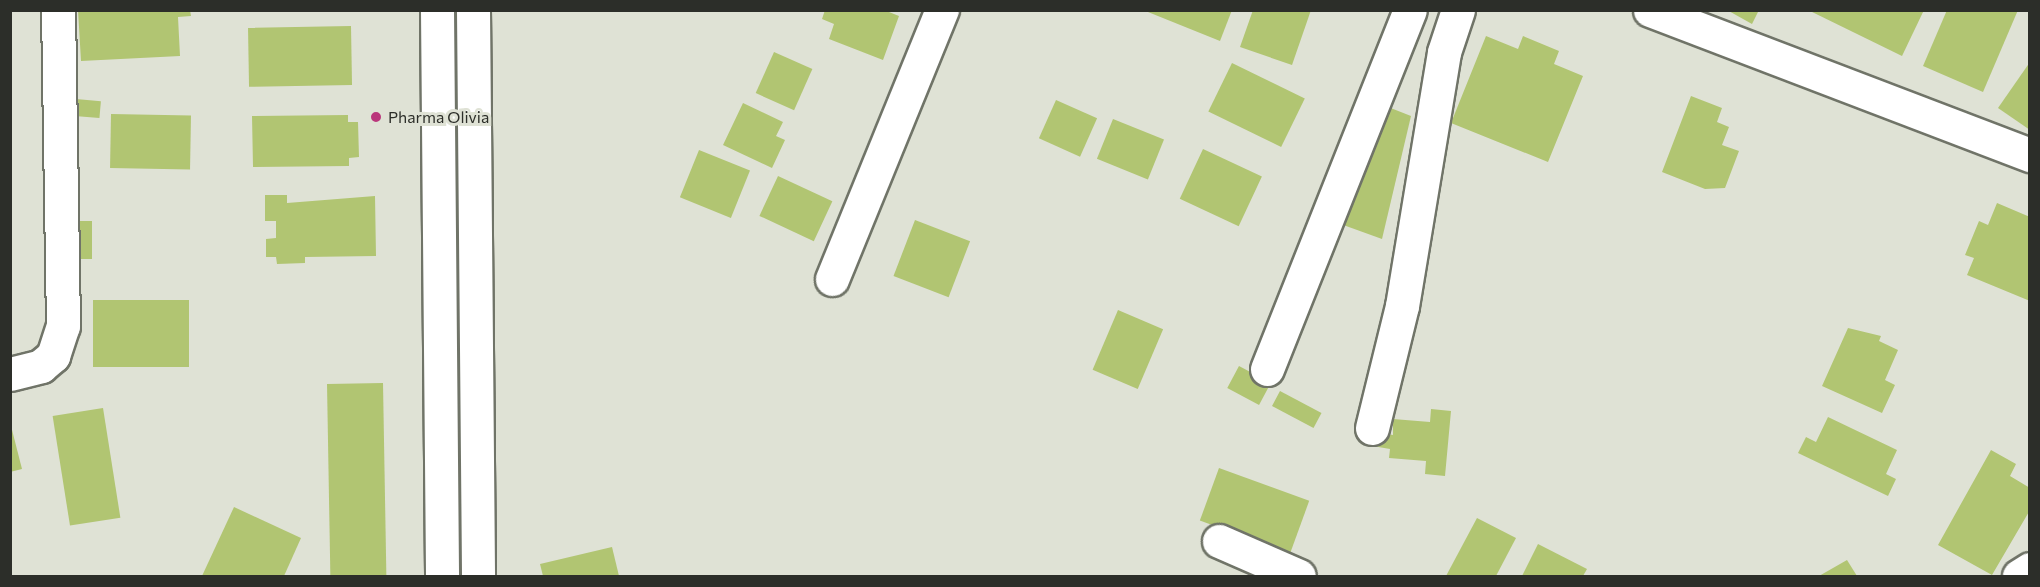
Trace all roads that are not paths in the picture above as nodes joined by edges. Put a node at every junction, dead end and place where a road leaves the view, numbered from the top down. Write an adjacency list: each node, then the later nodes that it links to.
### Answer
1 (58, 10): 11 (street)
2 (436, 10): 15 (street)
3 (473, 10): 16 (street)
4 (942, 10): 9 (street)
5 (1410, 10): 10 (street)
6 (1458, 10): 12 (street)
7 (1650, 10): 8 (street)
8 (2030, 155)
9 (832, 279)
10 (1267, 369)
11 (10, 374)
12 (1372, 428)
13 (1219, 541): 17 (street)
14 (2030, 569): 18 (street)
15 (442, 576)
16 (478, 576)
17 (1299, 576)
18 (2019, 576)

